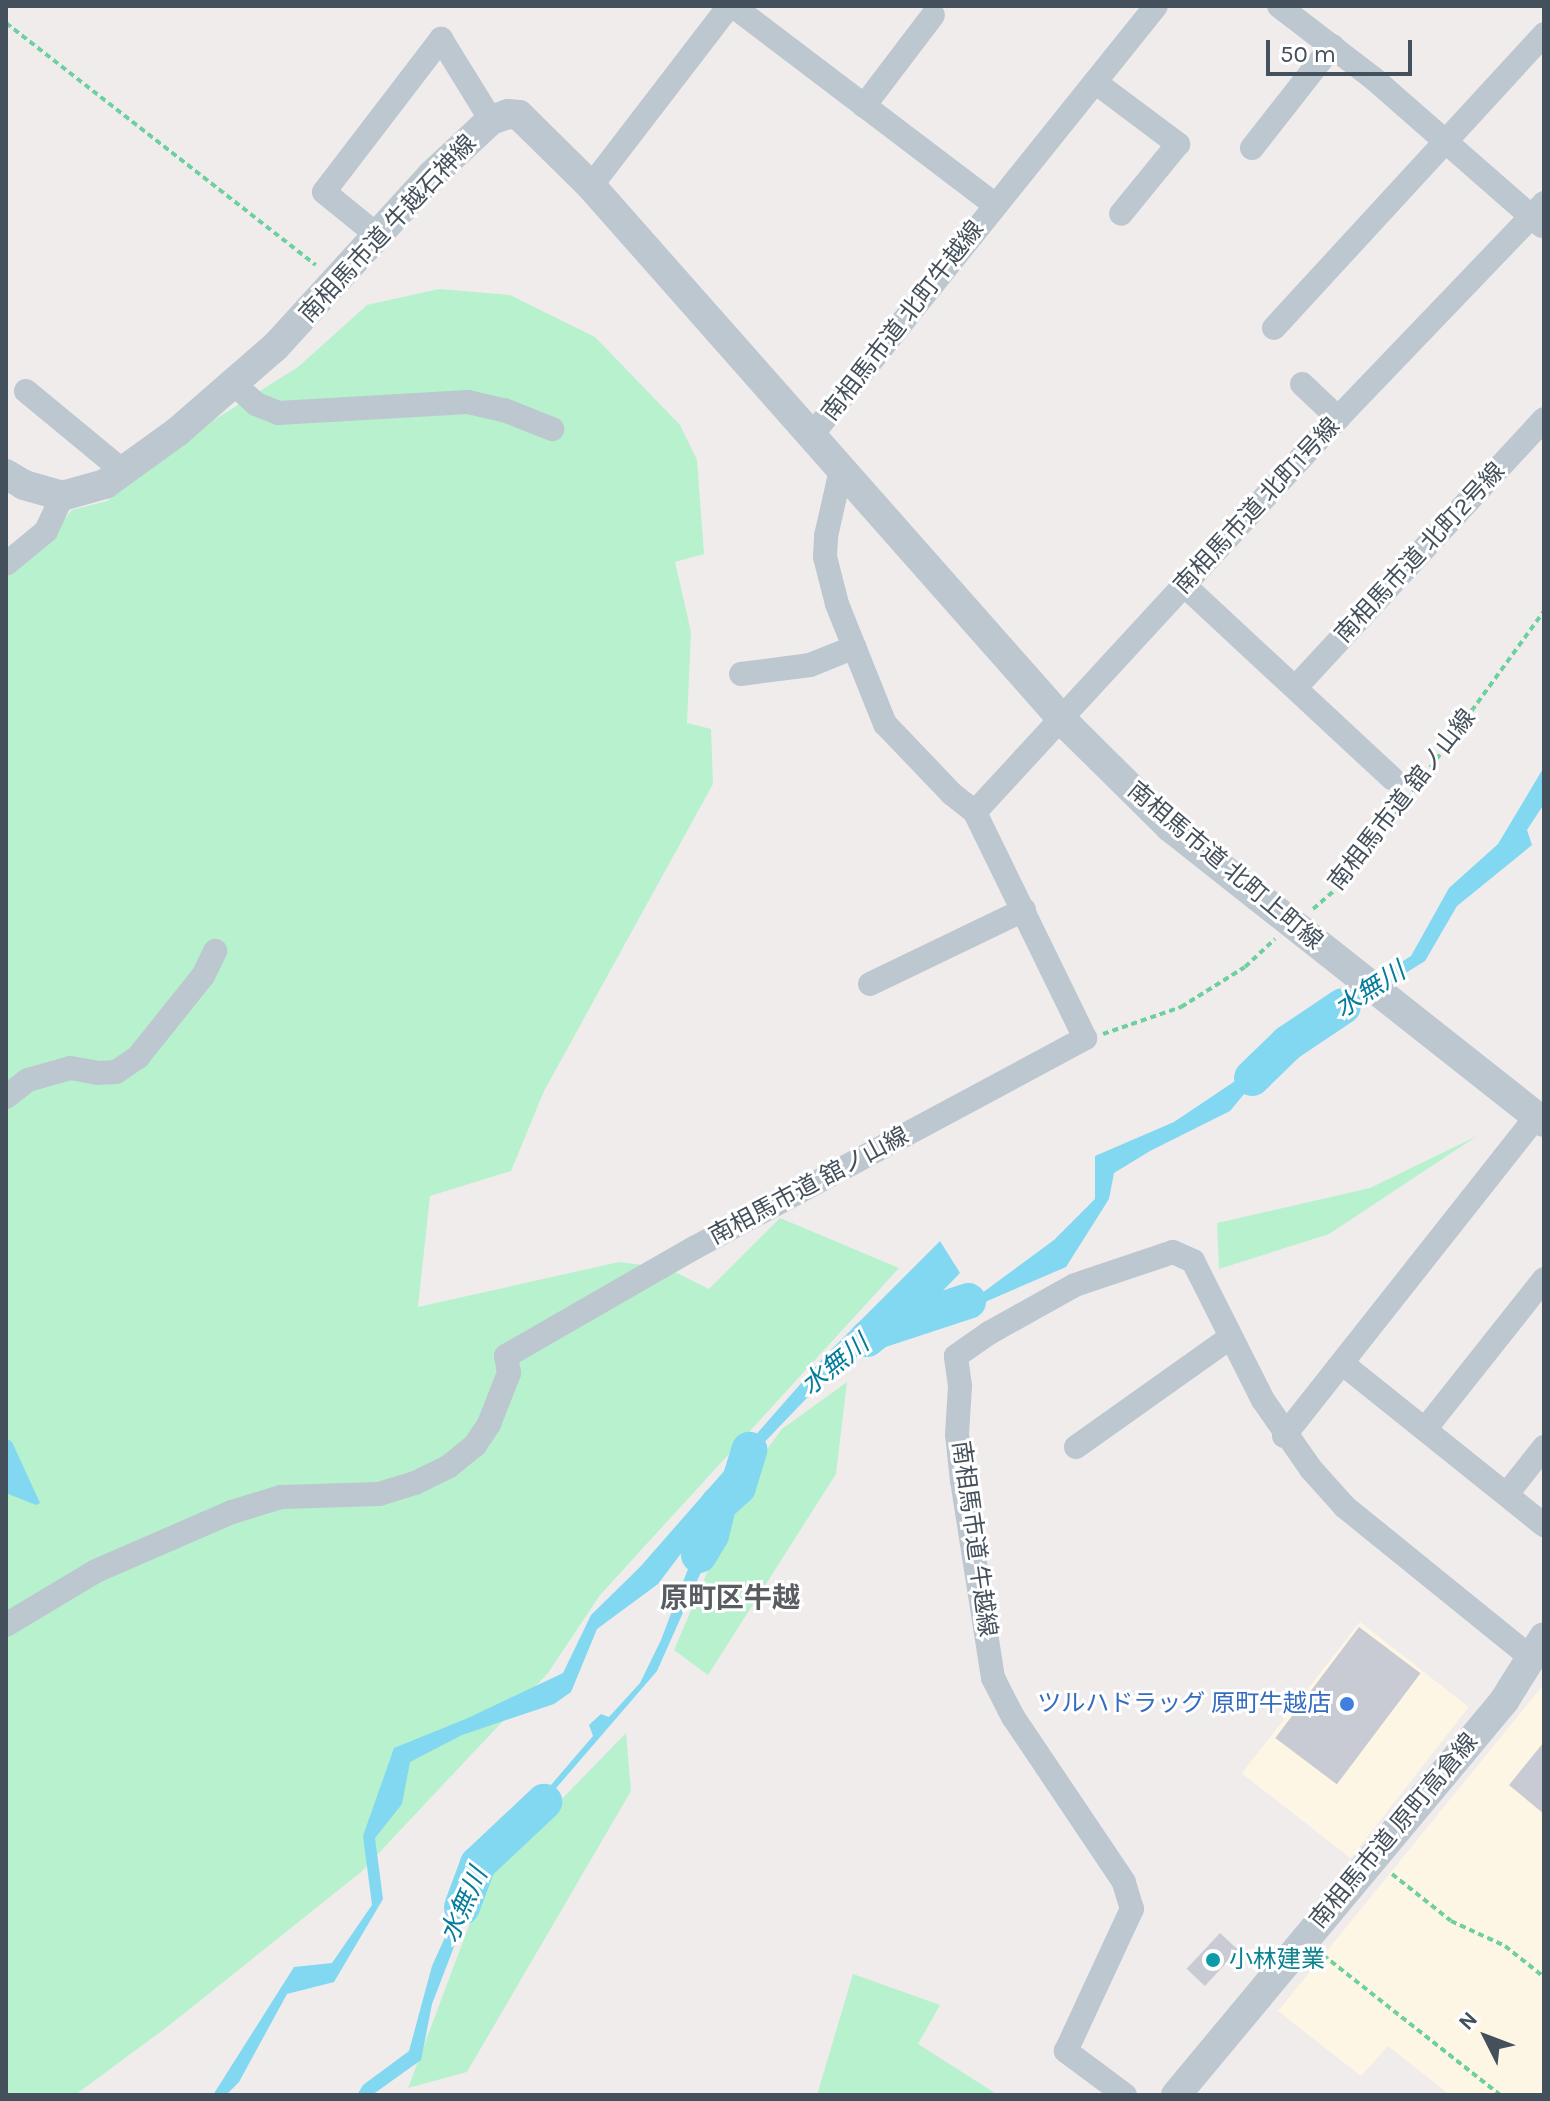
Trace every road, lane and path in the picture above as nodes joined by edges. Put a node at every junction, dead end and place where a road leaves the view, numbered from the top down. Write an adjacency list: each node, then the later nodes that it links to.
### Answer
1 (731, 6): 9 (street); 13 (street)
2 (1156, 6): 8 (street, 南相馬市道 北町牛越線)
3 (1279, 6): 7 (street)
4 (933, 15): 9 (street)
5 (6, 23): 18 (path)
6 (1544, 34): 11 (street)
7 (1332, 46): 11 (street); 12 (street)
8 (1095, 82): 14 (street, 南相馬市道 北町牛越線); 15 (street)
9 (864, 106): 14 (street)
10 (491, 120): 13 (street, 南相馬市道 牛越石神線); 17 (street, 南相馬市道 牛越石神線); 17 (street)
11 (1445, 140): 16 (street); 19 (street)
12 (1252, 148)
13 (591, 186): 26 (street, 南相馬市道 牛越石神線)
14 (995, 205): 26 (street, 南相馬市道 北町牛越線)
15 (1121, 214)
16 (1540, 216): 23 (street, 南相馬市道 北町1号線)
17 (377, 235): 18 (street, 南相馬市道 牛越石神線)
18 (336, 282): 20 (street, 南相馬市道 牛越石神線)
19 (1274, 328)
20 (234, 384): 25 (street); 28 (street, 南相馬市道 牛越石神線)
21 (1302, 384): 23 (street)
22 (26, 391): 28 (street)
23 (1338, 418): 32 (street, 南相馬市道 北町1号線)
24 (1544, 419): 36 (street, 南相馬市道 北町2号線)
25 (552, 429)
26 (811, 436): 27 (street, 南相馬市道 北町牛越線)
27 (841, 470): 34 (street); 37 (street, 南相馬市道 北町上町線)
28 (123, 471): 30 (street, 南相馬市道 牛越石神線)
29 (6, 474): 30 (street)
30 (62, 496): 31 (street)
31 (6, 564)
32 (1184, 585): 36 (street); 37 (street, 南相馬市道 北町1号線)
33 (1544, 611): 41 (path, 南相馬市道 舘ノ山線)
34 (855, 647): 35 (street); 39 (street)
35 (741, 674)
36 (1296, 687): 38 (street)
37 (1061, 717): 39 (street, 南相馬市道 北町1号線); 41 (street, 南相馬市道 北町上町線)
38 (1392, 778)
39 (975, 812): 40 (street)
40 (1024, 910): 43 (street); 44 (street)
41 (1295, 927): 44 (path, 南相馬市道 舘ノ山線); 46 (street, 南相馬市道 北町上町線)
42 (215, 951): 45 (street)
43 (870, 984)
44 (1085, 1038): 56 (street, 南相馬市道 舘ノ山線)
45 (6, 1097)
46 (1535, 1115): 49 (street)
47 (1544, 1279): 50 (street)
48 (1231, 1337): 51 (street, 南相馬市道 牛越線); 52 (street); 61 (street, 南相馬市道 牛越線)
49 (1343, 1364): 50 (street); 51 (street)
50 (1426, 1428): 54 (street)
51 (1284, 1436): 57 (street, 南相馬市道 牛越線)
52 (1076, 1447)
53 (1544, 1447): 54 (street)
54 (1507, 1494): 55 (street)
55 (1544, 1525)
56 (6, 1625)
57 (1537, 1647): 62 (street, 南相馬市道 原町高倉線)
58 (1386, 1870): 60 (path)
59 (1318, 1951): 63 (path)
60 (1544, 1977)
61 (1125, 2095)
62 (1176, 2095)
63 (1500, 2095)

